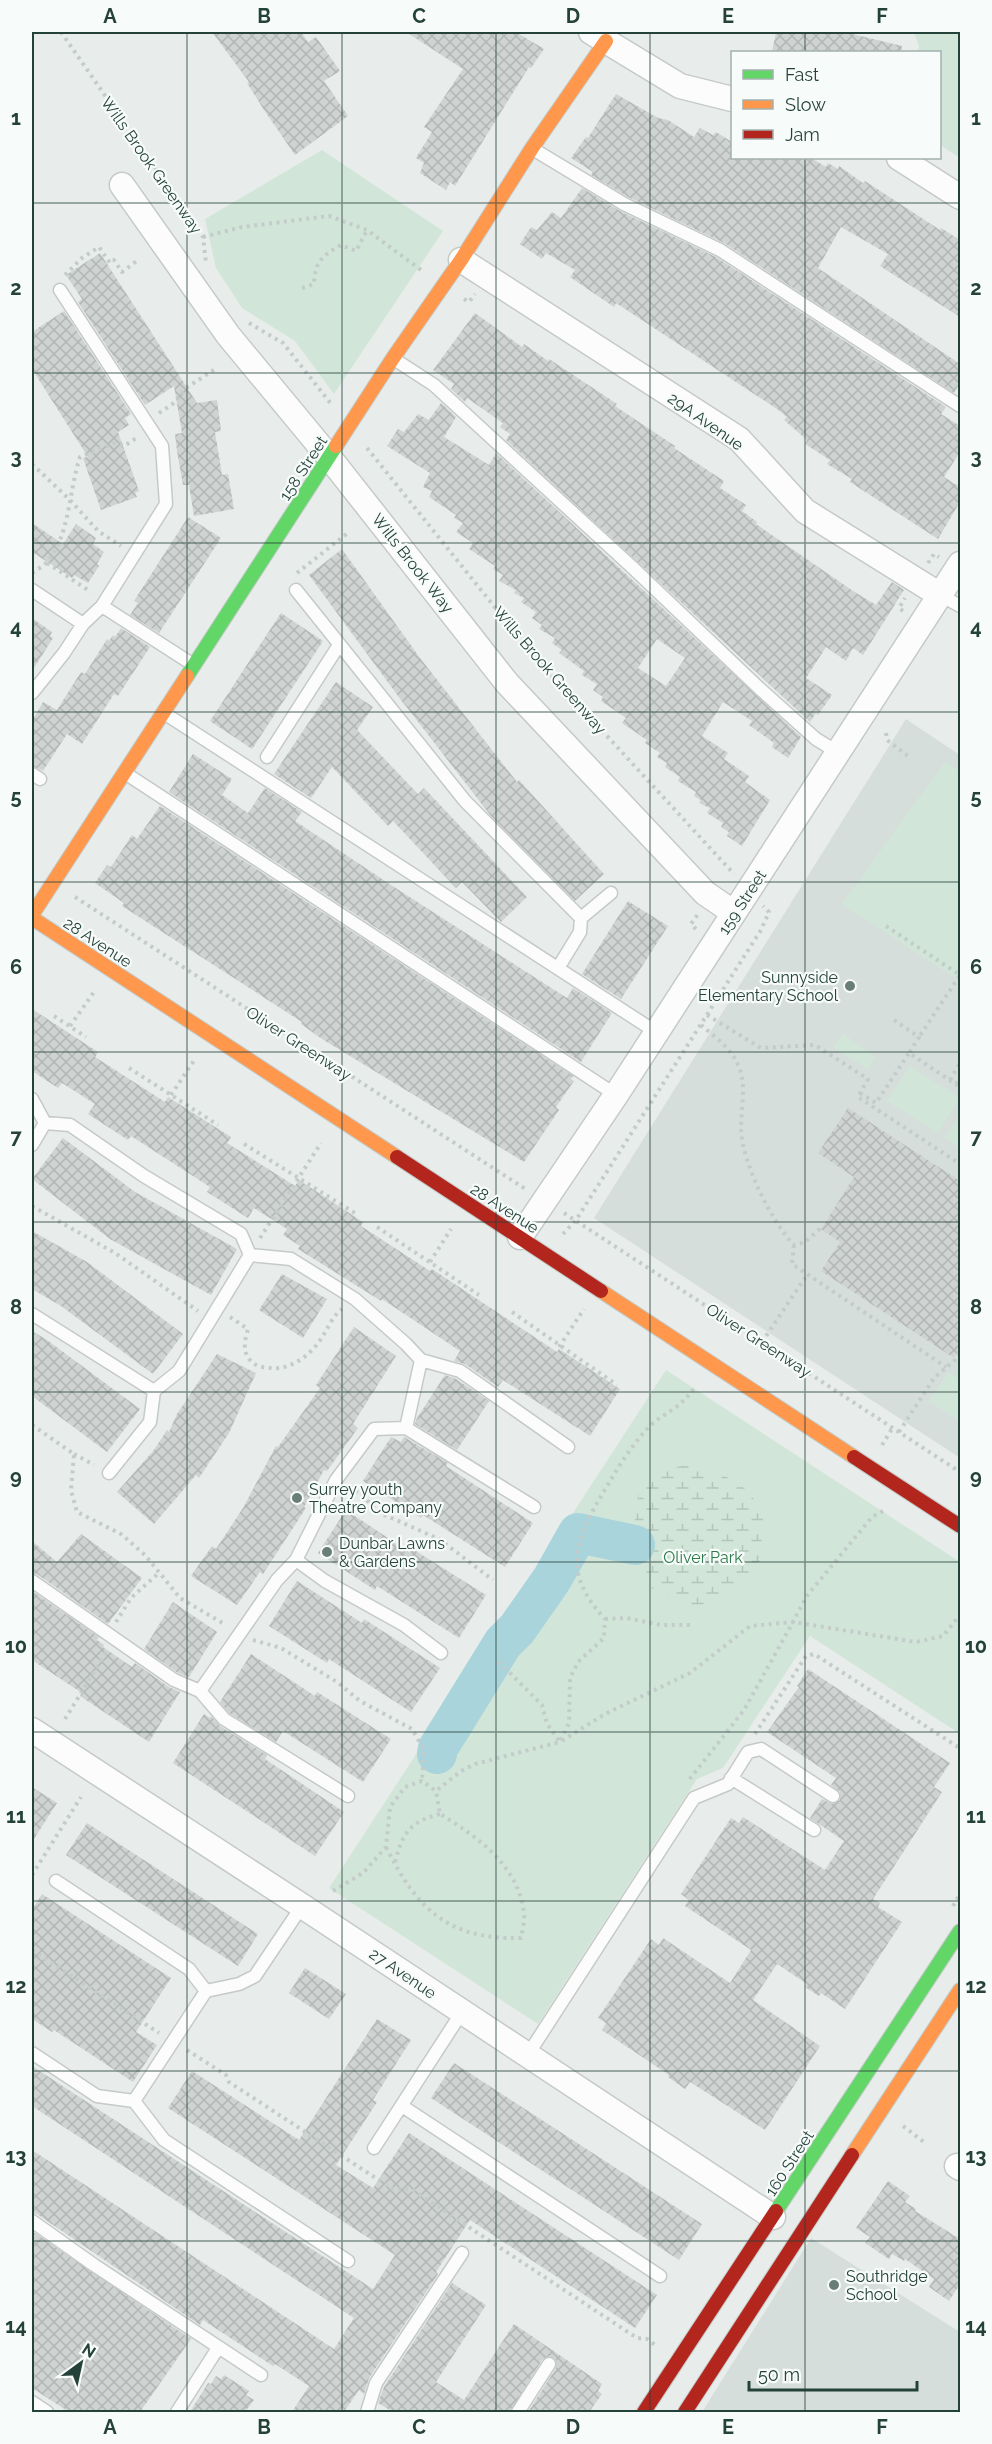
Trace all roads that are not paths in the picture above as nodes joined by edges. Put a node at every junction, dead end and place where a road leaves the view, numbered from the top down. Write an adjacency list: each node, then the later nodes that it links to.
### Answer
1 (598, 36): 2 (street); 3 (street, 158 Street)
2 (731, 99)
3 (532, 148): 7 (street, 158 Street); 10 (lane)
4 (901, 159): 6 (street)
5 (122, 185): 11 (street, Wills Brook Way)
6 (960, 196)
7 (461, 260): 9 (street, 158 Street); 15 (street, 29A Avenue)
8 (60, 290): 16 (lane)
9 (393, 358): 11 (street, 158 Street); 22 (lane)
10 (960, 406)
11 (329, 457): 19 (street, 158 Street); 26 (street, Wills Brook Way)
12 (960, 564): 15 (street, 159 Street)
13 (293, 585): 18 (lane)
14 (32, 590): 17 (lane)
15 (950, 601): 22 (street, 159 Street)
16 (102, 606): 17 (lane); 19 (lane)
17 (83, 624): 20 (lane)
18 (339, 645): 23 (lane); 28 (lane)
19 (194, 665): 21 (street, 158 Street)
20 (32, 693)
21 (163, 712): 24 (street, 158 Street); 29 (lane)
22 (839, 753): 26 (street, 159 Street)
23 (267, 757)
24 (124, 772): 27 (street, 158 Street); 31 (lane)
25 (611, 893): 28 (lane)
26 (734, 913): 30 (street, 159 Street)
27 (32, 917): 35 (street, 28 Avenue)
28 (581, 918): 29 (lane)
29 (558, 968): 30 (lane)
30 (656, 1032): 31 (street, 159 Street)
31 (616, 1095): 35 (street, 159 Street)
32 (32, 1099): 33 (lane)
33 (45, 1123): 34 (lane); 36 (lane)
34 (32, 1145)
35 (520, 1238): 44 (street, 28 Avenue)
36 (250, 1255): 38 (lane); 39 (lane)
37 (32, 1314): 39 (lane)
38 (421, 1360): 40 (lane); 41 (lane)
39 (154, 1391): 42 (lane)
40 (406, 1428): 43 (lane); 45 (lane)
41 (568, 1446)
42 (109, 1473)
43 (534, 1507)
44 (960, 1526)
45 (296, 1560): 47 (lane); 48 (lane)
46 (32, 1581): 48 (lane)
47 (441, 1653)
48 (200, 1691): 51 (lane)
49 (32, 1730): 55 (street, 27 Avenue)
50 (731, 1778): 52 (lane); 53 (lane); 61 (lane)
51 (348, 1796)
52 (833, 1796)
53 (814, 1830)
54 (56, 1881): 58 (lane)
55 (302, 1906): 58 (lane); 59 (street, 27 Avenue)
56 (960, 1931): 65 (street, 160 Street)
57 (960, 1990): 75 (street)
58 (206, 1991): 62 (lane)
59 (462, 2012): 61 (street, 27 Avenue); 63 (lane)
60 (32, 2054): 62 (lane)
61 (527, 2056): 65 (street, 27 Avenue)
62 (134, 2102): 69 (lane)
63 (402, 2106): 64 (lane); 70 (lane)
64 (374, 2148)
65 (773, 2217): 67 (street); 81 (street, 160 Street)
66 (32, 2221): 71 (lane)
67 (771, 2243)
68 (462, 2253): 79 (lane)
69 (348, 2261)
70 (660, 2276)
71 (218, 2349): 74 (lane); 78 (lane)
72 (700, 2362): 75 (street)
73 (549, 2364): 80 (lane)
74 (261, 2375)
75 (703, 2385): 82 (street)
76 (32, 2402): 77 (lane)
77 (47, 2412)
78 (177, 2412)
79 (367, 2412)
80 (518, 2412)
81 (644, 2412)
82 (685, 2412)

